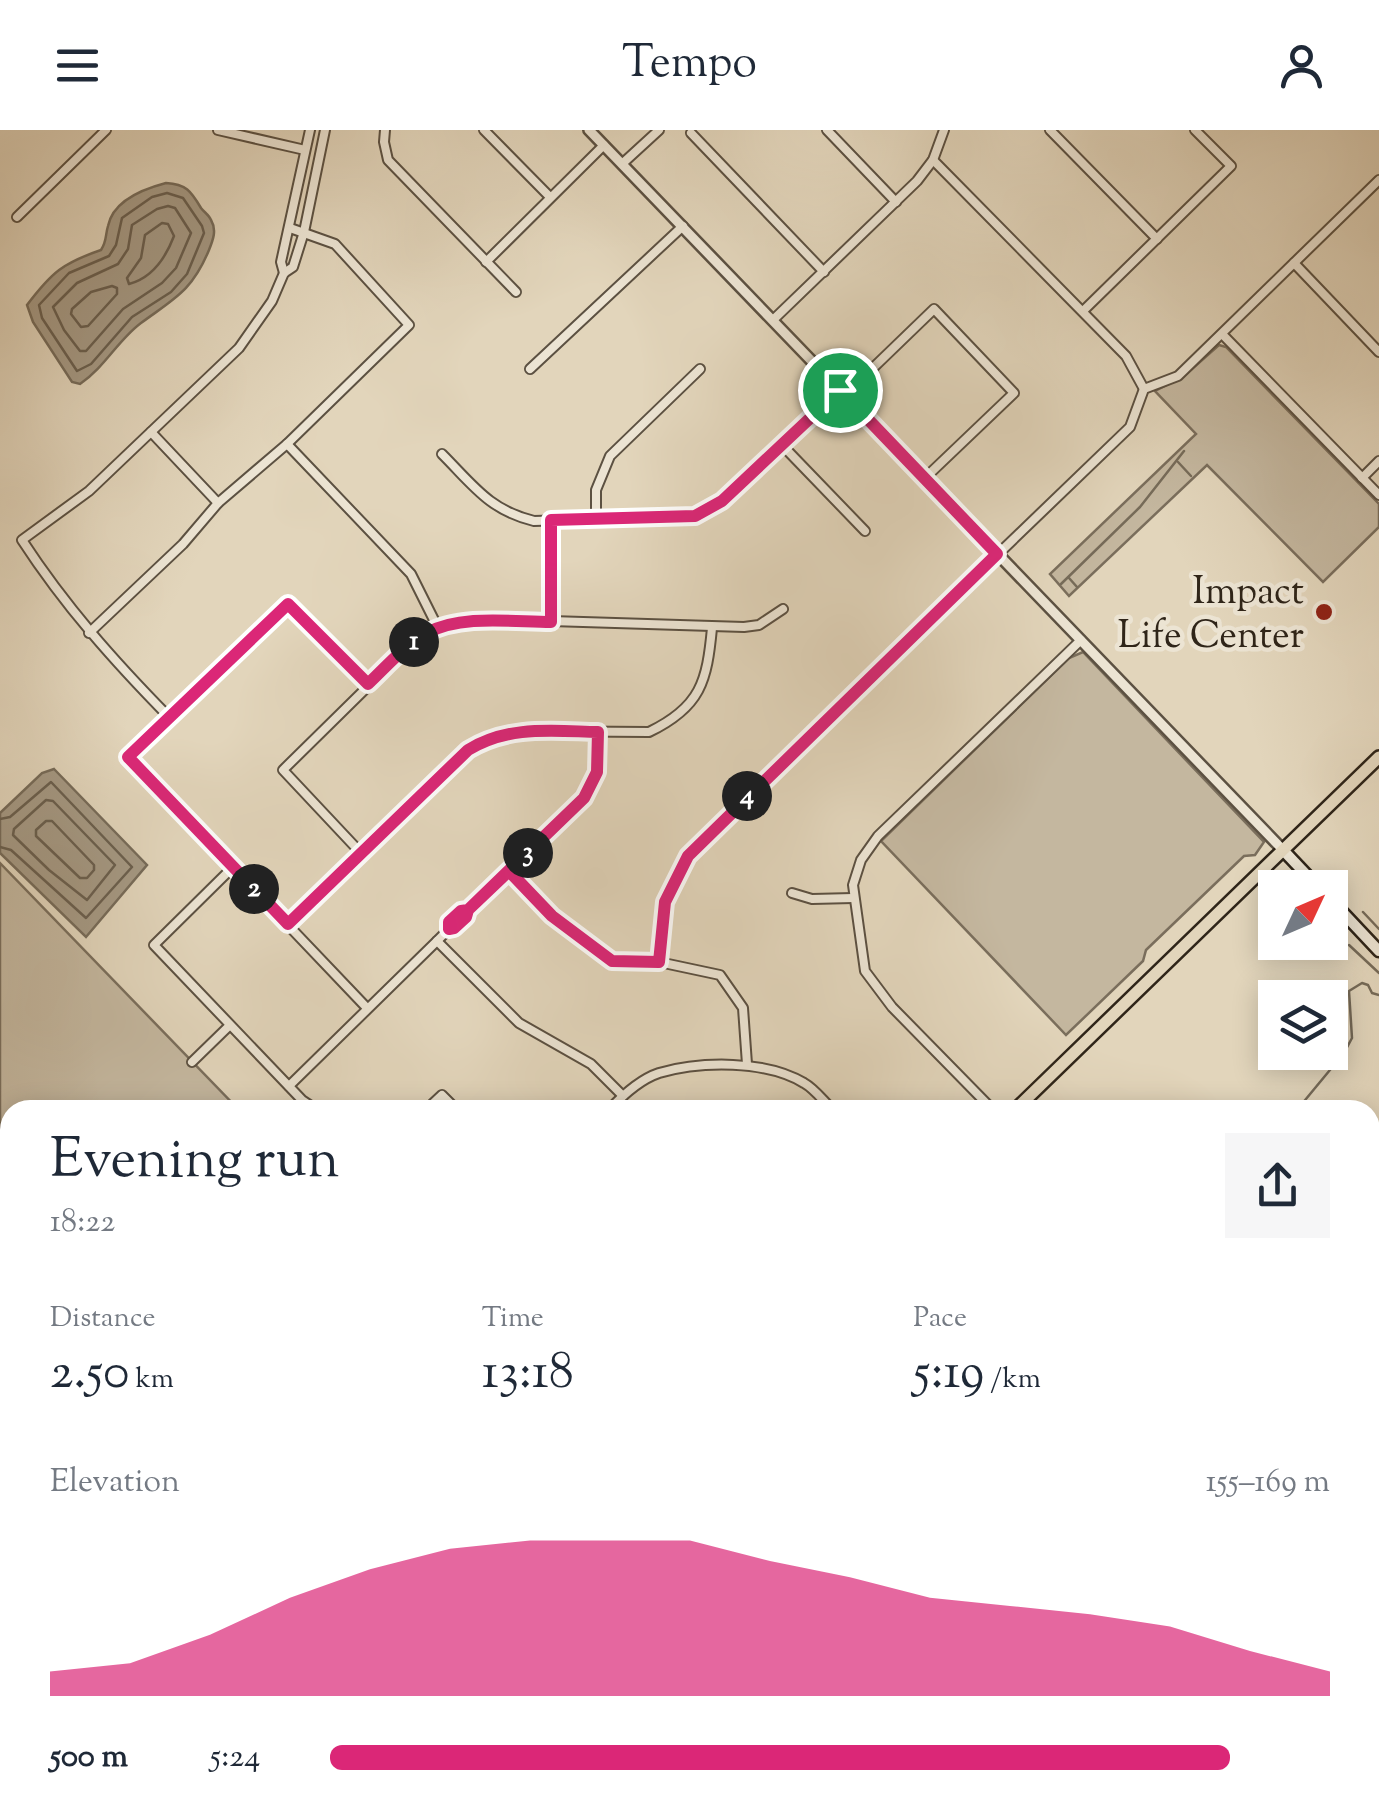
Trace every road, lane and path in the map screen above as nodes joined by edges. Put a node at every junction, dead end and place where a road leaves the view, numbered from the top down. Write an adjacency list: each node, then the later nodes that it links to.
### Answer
1 (106, 130): 22 (street)
2 (218, 130): 15 (street)
3 (310, 130): 15 (street)
4 (324, 130): 16 (street)
5 (385, 130): 27 (street)
6 (484, 130): 20 (street)
7 (590, 130): 14 (street)
8 (659, 130): 18 (street)
9 (827, 130): 21 (street)
10 (944, 130): 17 (street)
11 (1050, 130): 26 (street)
12 (1195, 130): 26 (street)
13 (691, 133): 29 (street)
14 (604, 145): 18 (street); 20 (street)
15 (305, 150): 16 (street); 24 (street)
16 (320, 152): 25 (street)
17 (933, 160): 21 (street); 32 (street)
18 (623, 164): 23 (street)
19 (1379, 180): 28 (street)
20 (550, 198): 27 (street)
21 (896, 202): 29 (street)
22 (18, 217)
23 (683, 226): 33 (street); 37 (street)
24 (290, 228): 25 (street); 30 (street)
25 (304, 232): 30 (street); 41 (street)
26 (1157, 238): 32 (street)
27 (486, 262): 31 (street)
28 (1294, 263): 34 (street); 35 (street)
29 (824, 272): 33 (street)
30 (284, 273): 40 (street)
31 (516, 292)
32 (1083, 311): 38 (street)
33 (774, 319): 39 (street)
34 (1222, 334): 38 (street); 46 (street)
35 (1379, 352)
36 (700, 369): 50 (street)
37 (530, 370)
38 (1144, 389): 52 (street)
39 (843, 392): 42 (street); 45 (street); 45 (street)
40 (151, 432): 48 (street); 57 (street)
41 (287, 444): 48 (street); 55 (street)
42 (782, 446): 50 (street); 51 (street)
43 (442, 454): 49 (street)
44 (1379, 461): 46 (street)
45 (925, 478): 52 (street)
46 (1362, 478): 47 (street)
47 (1379, 495)
48 (218, 503): 57 (street)
49 (551, 520): 50 (street); 54 (street)
50 (596, 520)
51 (866, 531)
52 (997, 554): 58 (street); 74 (street)
53 (783, 609): 56 (street)
54 (551, 622): 55 (street); 56 (street)
55 (438, 628): 59 (street)
56 (712, 628): 61 (street)
57 (89, 634): 60 (street)
58 (1081, 640): 63 (street); 69 (street)
59 (368, 684): 60 (street); 64 (street)
60 (169, 717): 65 (street)
61 (598, 732): 64 (street); 67 (street)
62 (1379, 757): 63 (main road)
63 (1283, 850): 66 (main road); 85 (main road)
64 (360, 852): 71 (street)
65 (233, 867): 71 (street); 76 (street)
66 (1302, 870)
67 (509, 871): 72 (street); 74 (street)
68 (792, 893): 69 (street)
69 (853, 898): 84 (street)
70 (1348, 918): 73 (main road)
71 (288, 924): 75 (street)
72 (437, 941): 75 (street); 80 (street)
73 (1379, 950)
74 (659, 962): 78 (street)
75 (368, 1008): 79 (street)
76 (229, 1026): 77 (street); 79 (street)
77 (192, 1062)
78 (747, 1064): 80 (street); 83 (street)
79 (289, 1086): 81 (street)
80 (623, 1096): 82 (street)
81 (302, 1100)
82 (619, 1100)
83 (822, 1100)
84 (983, 1100)
85 (1025, 1100)

